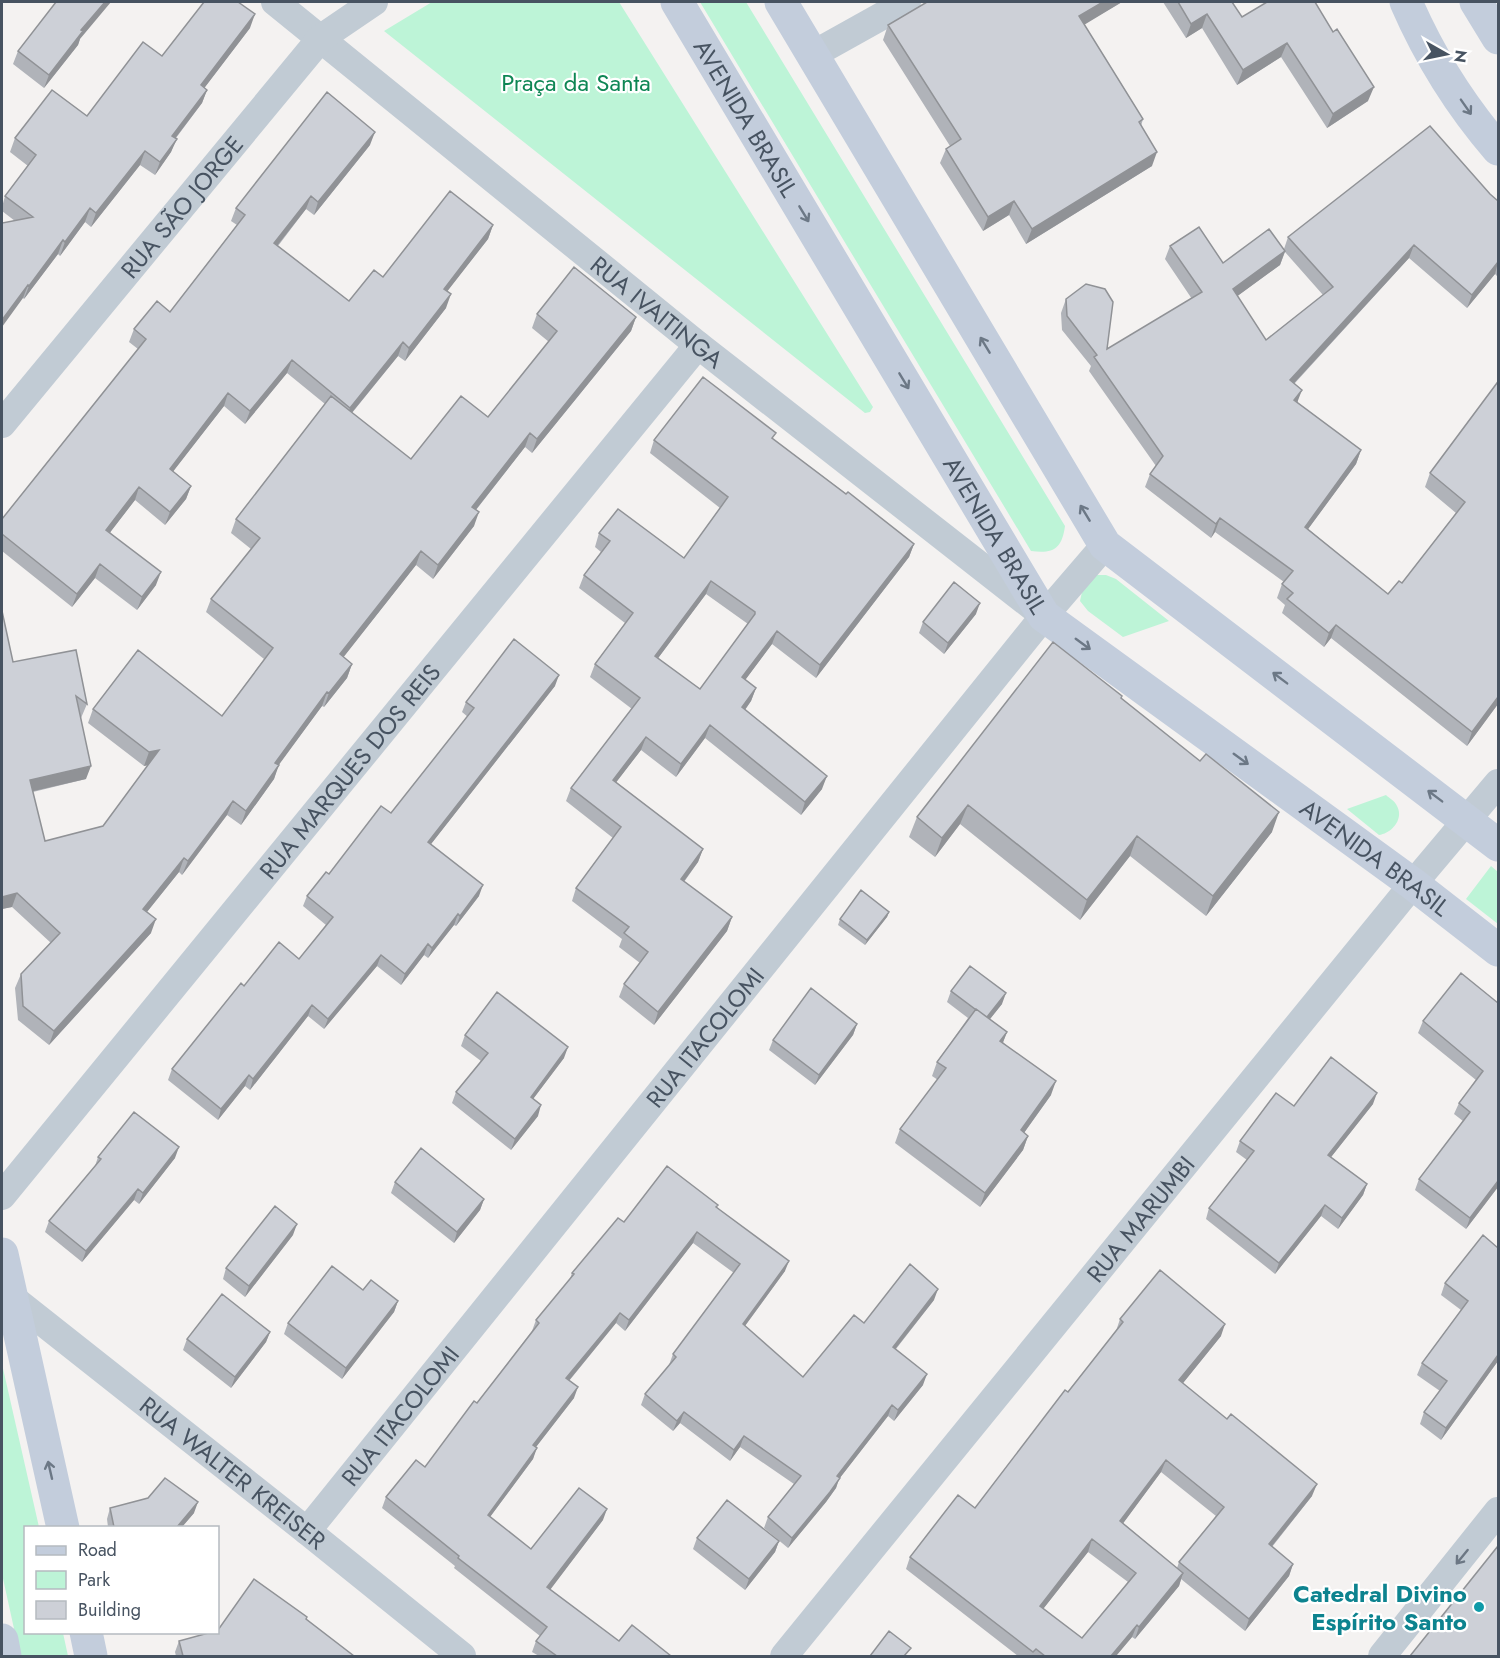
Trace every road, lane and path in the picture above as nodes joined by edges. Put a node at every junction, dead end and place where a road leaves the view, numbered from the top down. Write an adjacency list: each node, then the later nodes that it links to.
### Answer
1 (275, 2): 8 (street, RUA IVAITINGA)
2 (374, 2): 8 (street, RUA SÃO JORGE)
3 (677, 2): 15 (main road, AVENIDA BRASIL, one-way to 15)
4 (781, 2): 10 (main road)
5 (907, 2): 10 (street)
6 (1406, 2): 11 (main road, one-way to 11)
7 (1476, 2): 9 (main road)
8 (321, 38): 12 (street, RUA IVAITINGA); 13 (street, RUA SÃO JORGE)
9 (1498, 38)
10 (812, 55): 14 (main road, one-way to 10)
11 (1498, 149)
12 (698, 345): 15 (street, RUA IVAITINGA); 21 (street, RUA MARQUES DOS REIS)
13 (2, 424)
14 (1105, 545): 15 (street, RUA ITACOLOMI); 17 (main road, one-way to 14)
15 (1044, 616): 19 (main road, AVENIDA BRASIL, one-way to 19); 26 (street, RUA ITACOLOMI)
16 (1498, 783): 17 (street, RUA MARUMBI)
17 (1467, 820): 18 (main road); 19 (street, RUA MARUMBI)
18 (1498, 845)
19 (1413, 884): 20 (main road, AVENIDA BRASIL); 32 (street, RUA MARUMBI)
20 (1498, 950)
21 (2, 1196)
22 (2, 1254): 23 (main road)
23 (6, 1296): 25 (main road, one-way to 23); 26 (street, RUA WALTER KREISER)
24 (1498, 1511): 33 (street, one-way to 33)
25 (63, 1526)
26 (307, 1531): 31 (street, RUA WALTER KREISER)
27 (86, 1634): 30 (main road)
28 (2, 1640): 29 (main road)
29 (5, 1656)
30 (91, 1656)
31 (462, 1656)
32 (784, 1656)
33 (1382, 1656)

